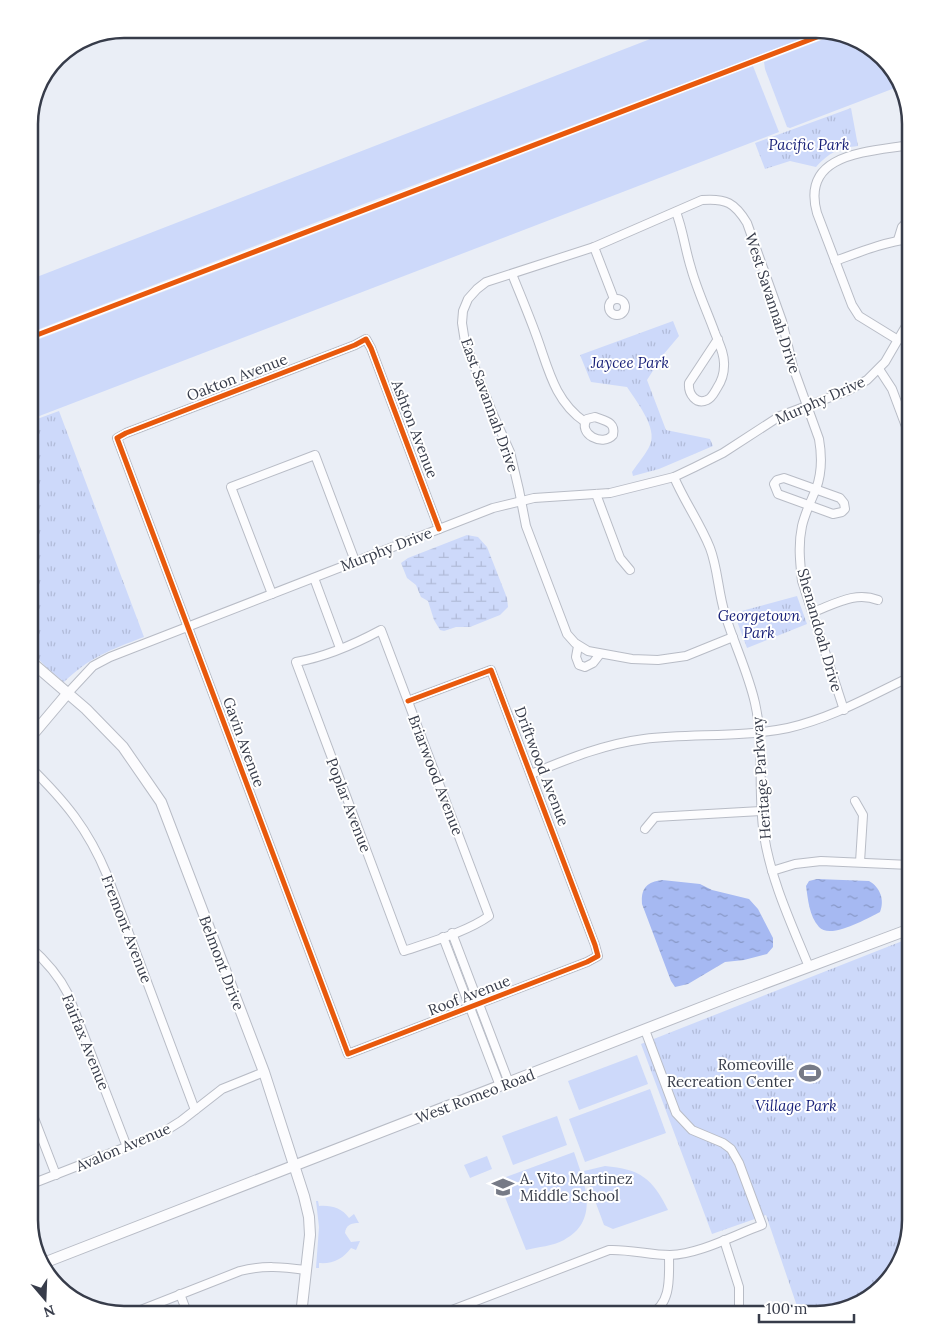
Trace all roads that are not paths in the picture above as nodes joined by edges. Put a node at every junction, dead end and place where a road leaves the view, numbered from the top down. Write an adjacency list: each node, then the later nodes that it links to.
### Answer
1 (902, 146): 7 (street)
2 (676, 212): 6 (street, West Savannah Drive); 12 (street); 15 (street, West Savannah Drive)
3 (902, 227): 4 (street)
4 (898, 240): 5 (street); 7 (street)
5 (902, 240)
6 (594, 247): 8 (street, East Savannah Drive); 9 (street)
7 (835, 261): 13 (street)
8 (512, 274): 17 (street); 22 (street, East Savannah Drive)
9 (614, 299)
10 (902, 333): 13 (street, Murphy Drive)
11 (366, 339): 18 (street, Oakton Avenue); 24 (street, Ashton Avenue)
12 (718, 339): 12 (street)
13 (898, 340): 14 (street, Murphy Drive)
14 (879, 369): 15 (street, Murphy Drive); 16 (street)
15 (808, 405): 19 (street, Murphy Drive); 20 (street, Shenandoah Drive)
16 (902, 416)
17 (585, 422)
18 (117, 438): 31 (street, Gavin Avenue)
19 (674, 477): 21 (street, Murphy Drive); 32 (street, Heritage Parkway)
20 (816, 489): 23 (street, Shenandoah Drive); 23 (street); 23 (street)
21 (596, 494): 22 (street, Murphy Drive); 26 (street)
22 (521, 500): 24 (street, Murphy Drive); 33 (street, East Savannah Drive)
23 (809, 506): 30 (street, Shenandoah Drive)
24 (439, 529): 25 (street, Murphy Drive)
25 (355, 561): 27 (street, Murphy Drive); 28 (street)
26 (630, 570)
27 (314, 578): 28 (street, Murphy Drive); 34 (street)
28 (272, 594): 31 (street, Murphy Drive)
29 (878, 600): 30 (street)
30 (813, 612): 40 (street, Shenandoah Drive)
31 (188, 627): 38 (street, Murphy Drive); 60 (street, Gavin Avenue)
32 (733, 637): 35 (street); 42 (street, Heritage Parkway)
33 (578, 646): 35 (street); 35 (street)
34 (340, 648): 39 (street, Briarwood Avenue); 53 (street, Poplar Avenue)
35 (600, 654)
36 (38, 668): 38 (main road, Belmont Drive)
37 (902, 683): 40 (street)
38 (67, 694): 41 (main road, Murphy Drive); 61 (main road, Belmont Drive)
39 (408, 701): 43 (street, Driftwood Avenue); 52 (street, Briarwood Avenue)
40 (844, 710): 42 (street)
41 (38, 728)
42 (760, 732): 43 (street); 46 (street, Heritage Parkway)
43 (531, 774): 54 (street, Driftwood Avenue)
44 (38, 775): 63 (street, Fremont Avenue)
45 (855, 801): 48 (street)
46 (762, 811): 47 (street); 50 (street, Heritage Parkway)
47 (645, 829)
48 (860, 862): 49 (street); 50 (street)
49 (902, 865)
50 (772, 871): 56 (street, Heritage Parkway)
51 (902, 932): 56 (main road, West Romeo Road)
52 (452, 933): 53 (street, Briarwood Avenue); 57 (street)
53 (443, 937): 58 (street)
54 (598, 956): 57 (street, Roof Avenue)
55 (38, 957): 65 (street, Fairfax Avenue)
56 (810, 967): 59 (main road, West Romeo Road)
57 (479, 1004): 58 (street, Roof Avenue); 62 (street)
58 (471, 1008): 60 (street, Roof Avenue); 62 (street)
59 (645, 1030): 62 (main road, West Romeo Road); 69 (street)
60 (348, 1054)
61 (264, 1072): 63 (street, Avalon Avenue); 66 (main road, Belmont Drive)
62 (505, 1085): 66 (main road, West Romeo Road)
63 (195, 1110): 65 (street, Avalon Avenue)
64 (38, 1128): 67 (street)
65 (127, 1147): 67 (street, Avalon Avenue)
66 (294, 1166): 71 (main road, West Romeo Road); 72 (main road, Belmont Drive)
67 (56, 1175): 68 (street, Avalon Avenue)
68 (38, 1182)
69 (724, 1240): 70 (street); 79 (street)
70 (669, 1255): 77 (street); 78 (street)
71 (48, 1261)
72 (306, 1270): 73 (street); 76 (main road, Belmont Drive)
73 (180, 1294): 74 (street); 75 (street)
74 (150, 1306)
75 (185, 1306)
76 (302, 1306)
77 (462, 1306)
78 (661, 1306)
79 (739, 1306)

